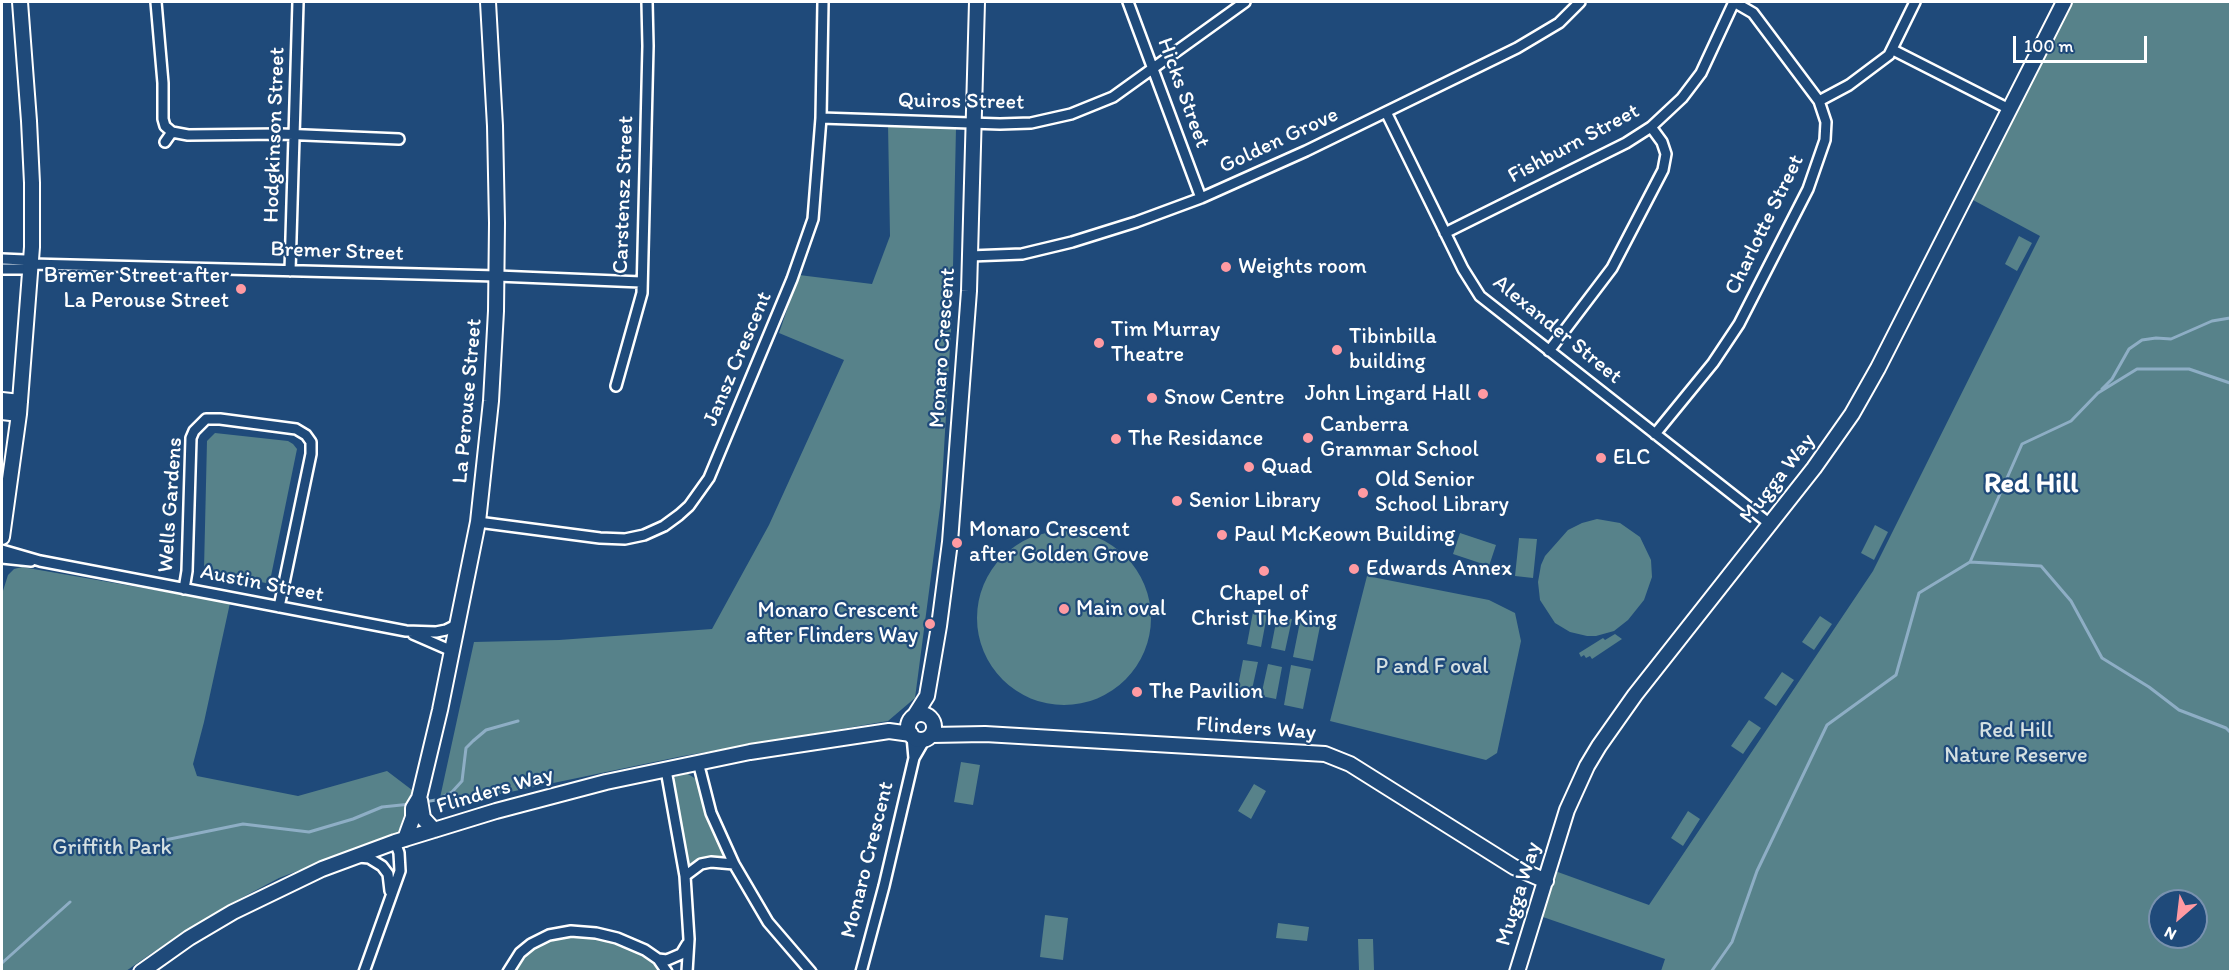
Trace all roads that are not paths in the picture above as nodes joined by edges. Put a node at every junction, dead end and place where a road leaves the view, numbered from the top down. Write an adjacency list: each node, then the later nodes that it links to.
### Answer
1 (20, 2): 30 (street)
2 (156, 2): 22 (street)
3 (298, 2): 23 (street, Hodgkinson Street)
4 (488, 2): 33 (street, La Perouse Street)
5 (647, 2): 34 (street, Carstensz Street)
6 (823, 2): 19 (street, Jansz Crescent)
7 (977, 2): 20 (street, Monaro Crescent)
8 (1128, 2): 15 (street, Hicks Street)
9 (1245, 2): 15 (street, Quiros Street)
10 (1580, 2): 18 (street, Golden Grove)
11 (1734, 2): 16 (street, Charlotte Street); 21 (street, Fishburn Street)
12 (1915, 2): 14 (street)
13 (2064, 2): 17 (street, Mugga Way)
14 (1893, 50): 16 (street); 17 (street)
15 (1153, 69): 20 (street, Quiros Street); 26 (street, Hicks Street)
16 (1819, 101): 40 (street, Charlotte Street)
17 (2009, 109): 42 (street, Mugga Way)
18 (1386, 112): 26 (street, Golden Grove); 27 (street, Alexander Street)
19 (821, 118): 20 (street, Quiros Street); 41 (street, Jansz Crescent)
20 (975, 123): 28 (street, Monaro Crescent)
21 (1651, 127): 27 (street, Fishburn Street); 35 (street)
22 (172, 132): 23 (street); 25 (street)
23 (295, 135): 24 (street); 32 (street, Hodgkinson Street)
24 (399, 140)
25 (165, 142)
26 (1201, 198): 28 (street, Golden Grove)
27 (1445, 234): 35 (street, Alexander Street)
28 (970, 256): 52 (street, Monaro Crescent)
29 (2, 259): 30 (street, Bremer Street)
30 (31, 264): 31 (street, Bremer Street); 32 (street, Bremer Street); 38 (street)
31 (2, 269)
32 (290, 271): 33 (street, Bremer Street)
33 (497, 276): 34 (street, Bremer Street); 41 (street, La Perouse Street)
34 (641, 282): 36 (street, Carstensz Street)
35 (1549, 351): 40 (street, Alexander Street)
36 (616, 386)
37 (2, 400): 38 (street)
38 (20, 408): 39 (street); 43 (street)
39 (2, 412)
40 (1655, 434): 42 (street, Alexander Street)
41 (478, 522): 49 (street, La Perouse Street)
42 (1770, 524): 64 (street, Mugga Way)
43 (2, 537)
44 (2, 550): 46 (street, Austin Street)
45 (2, 558): 46 (street, Austin Street)
46 (40, 561): 47 (street, Austin Street)
47 (184, 589): 48 (street, Austin Street); 48 (street, Wells Gardens)
48 (279, 607): 50 (street, Austin Street)
49 (458, 624): 50 (street, Austin Street); 51 (street, La Perouse Street)
50 (405, 631): 51 (street, Austin Street)
51 (452, 651): 58 (street, La Perouse Street)
52 (927, 696): 53 (street, Monaro Crescent); 54 (street, Monaro Crescent)
53 (932, 719): 54 (street, Monaro Crescent); 55 (street, Flinders Way)
54 (917, 730): 55 (street, Flinders Way); 56 (street, Flinders Way); 74 (street, Monaro Crescent)
55 (985, 734): 64 (street, Flinders Way)
56 (698, 762): 57 (street, Flinders Way); 62 (street)
57 (666, 770): 59 (street, Flinders Way); 63 (street)
58 (418, 801): 59 (street); 60 (street, La Perouse Street)
59 (434, 830): 60 (street, Flinders Way)
60 (400, 841): 61 (street, Flinders Way); 65 (street, La Perouse Street)
61 (354, 856): 65 (street, La Perouse Street); 68 (street, Flinders Way)
62 (734, 864): 63 (street); 73 (street)
63 (685, 876): 66 (street)
64 (1547, 877): 75 (street, Mugga Way)
65 (389, 896): 69 (street, La Perouse Street)
66 (689, 939): 67 (street); 72 (street)
67 (658, 959): 70 (street); 71 (street)
68 (141, 972)
69 (364, 972)
70 (508, 972)
71 (668, 972)
72 (687, 972)
73 (811, 972)
74 (861, 972)
75 (1517, 972)

